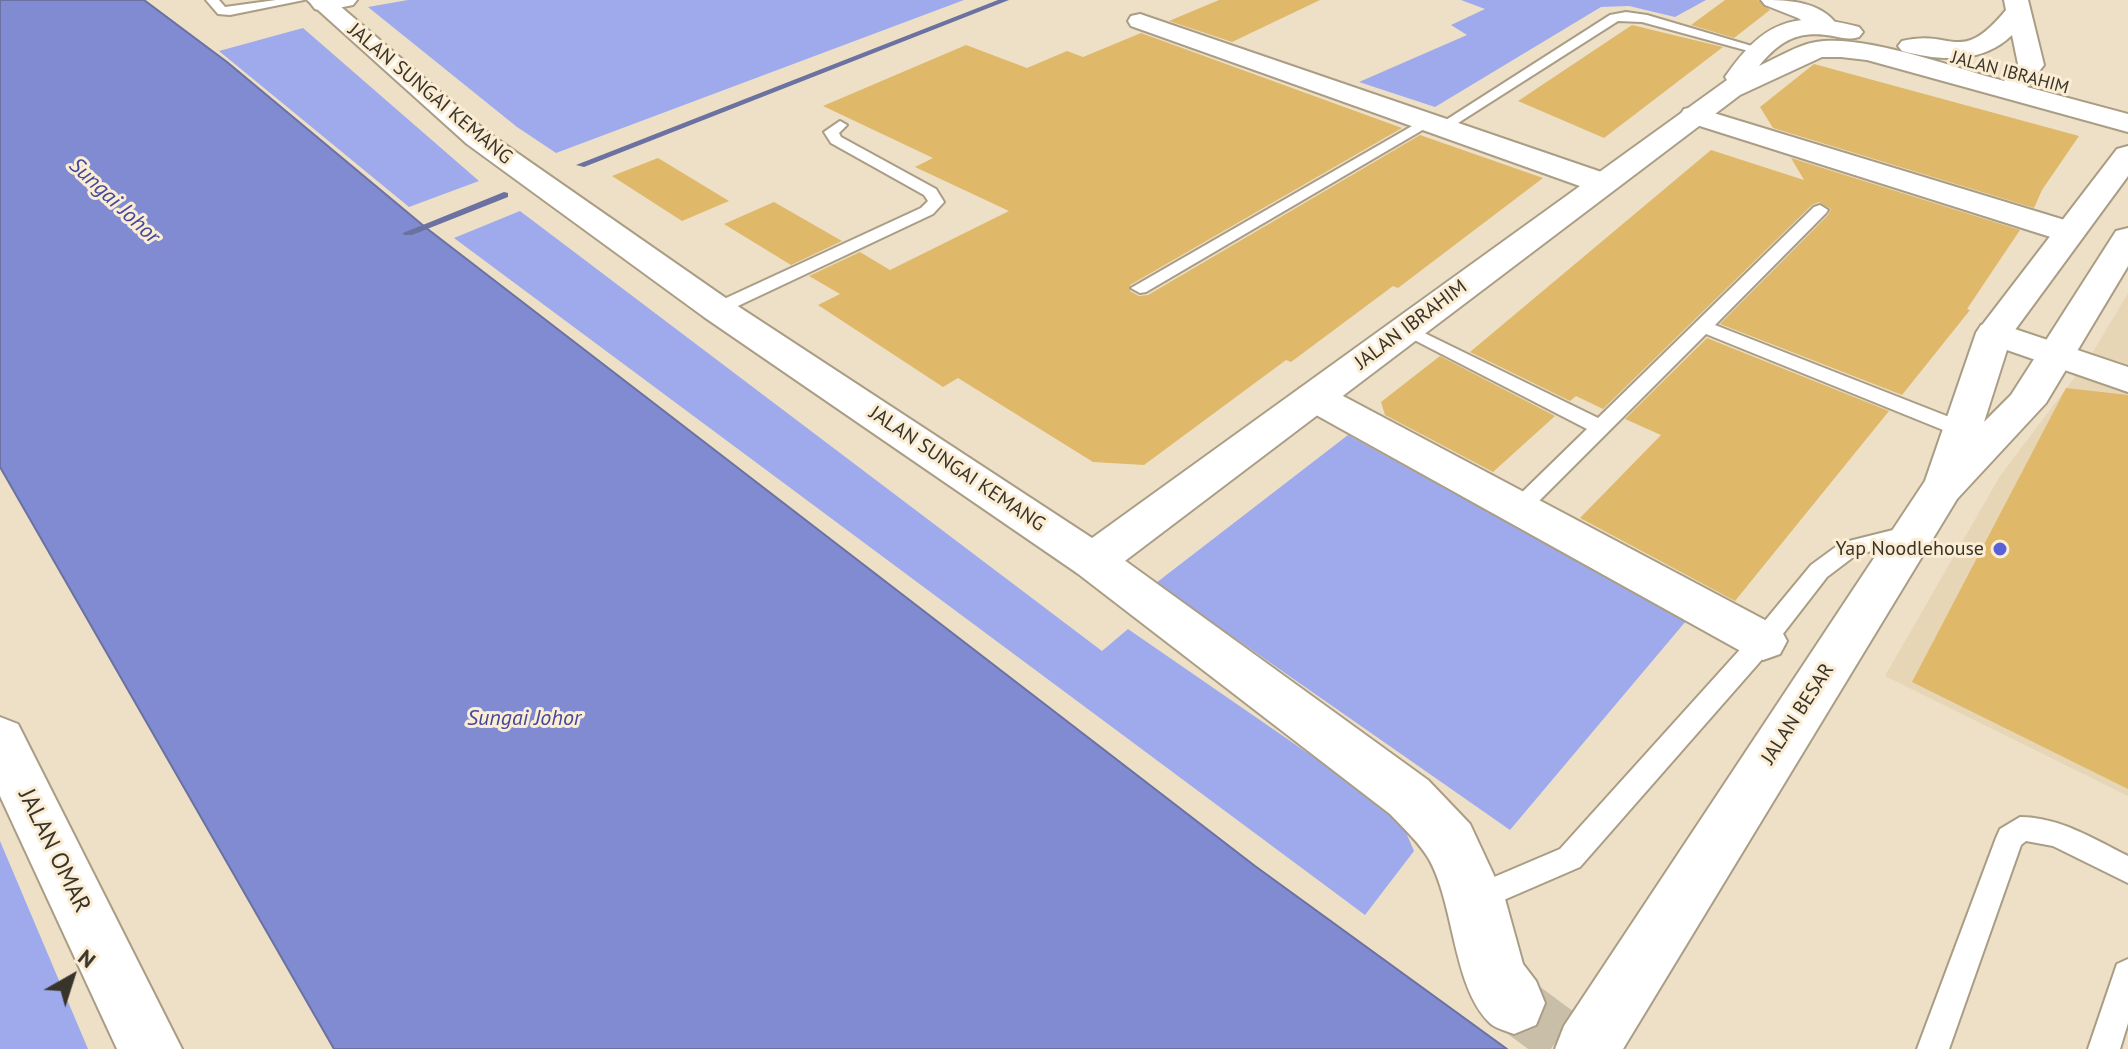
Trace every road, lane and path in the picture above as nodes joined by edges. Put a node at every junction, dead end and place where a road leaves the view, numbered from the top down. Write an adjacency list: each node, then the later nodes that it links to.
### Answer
1 (212, 0): 3 (lane)
2 (1773, 0): 6 (main road)
3 (321, 1): 22 (main road, JALAN SUNGAI KEMANG)
4 (2016, 6): 7 (main road); 9 (main road)
5 (1140, 21): 14 (main road)
6 (1826, 26): 7 (main road, JALAN IBRAHIM); 8 (main road, JALAN IBRAHIM)
7 (1904, 45): 9 (main road, JALAN IBRAHIM)
8 (1756, 49): 10 (main road, JALAN IBRAHIM); 14 (lane)
9 (2017, 84): 10 (main road, JALAN IBRAHIM); 11 (main road, JALAN IBRAHIM); 13 (main road, JALAN IBRAHIM)
10 (1730, 89): 12 (main road, JALAN IBRAHIM)
11 (2128, 104)
12 (1694, 115): 17 (main road, JALAN IBRAHIM); 19 (main road)
13 (2128, 123)
14 (1434, 124): 17 (main road); 21 (lane)
15 (840, 125): 22 (lane)
16 (2128, 155): 19 (main road, JALAN BESAR)
17 (1602, 183): 24 (main road, JALAN IBRAHIM)
18 (1820, 210): 23 (lane)
19 (2069, 232): 25 (main road, JALAN BESAR)
20 (2128, 238): 26 (main road, JALAN BESAR)
21 (1140, 288)
22 (717, 309): 34 (main road, JALAN SUNGAI KEMANG)
23 (1702, 326): 29 (lane); 30 (lane)
24 (1404, 330): 28 (main road, JALAN IBRAHIM); 29 (lane)
25 (1994, 333): 26 (main road); 30 (main road, JALAN BESAR)
26 (2056, 355): 27 (main road); 31 (main road, JALAN BESAR)
27 (2128, 380)
28 (1314, 397): 32 (main road); 34 (main road, JALAN IBRAHIM)
29 (1601, 428): 32 (lane)
30 (1960, 429): 31 (main road, JALAN BESAR)
31 (1942, 489): 33 (main road, JALAN BESAR)
32 (1519, 508): 35 (main road)
33 (1914, 533): 35 (lane); 42 (main road, JALAN BESAR)
34 (1093, 561): 38 (main road, JALAN SUNGAI KEMANG)
35 (1763, 641): 38 (lane)
36 (0, 739): 41 (main road, JALAN OMAR)
37 (2128, 870): 43 (lane)
38 (1476, 899): 40 (main road, JALAN SUNGAI KEMANG)
39 (2128, 974): 44 (lane)
40 (1514, 1003)
41 (150, 1049)
42 (1587, 1049)
43 (1933, 1049)
44 (2104, 1049)

